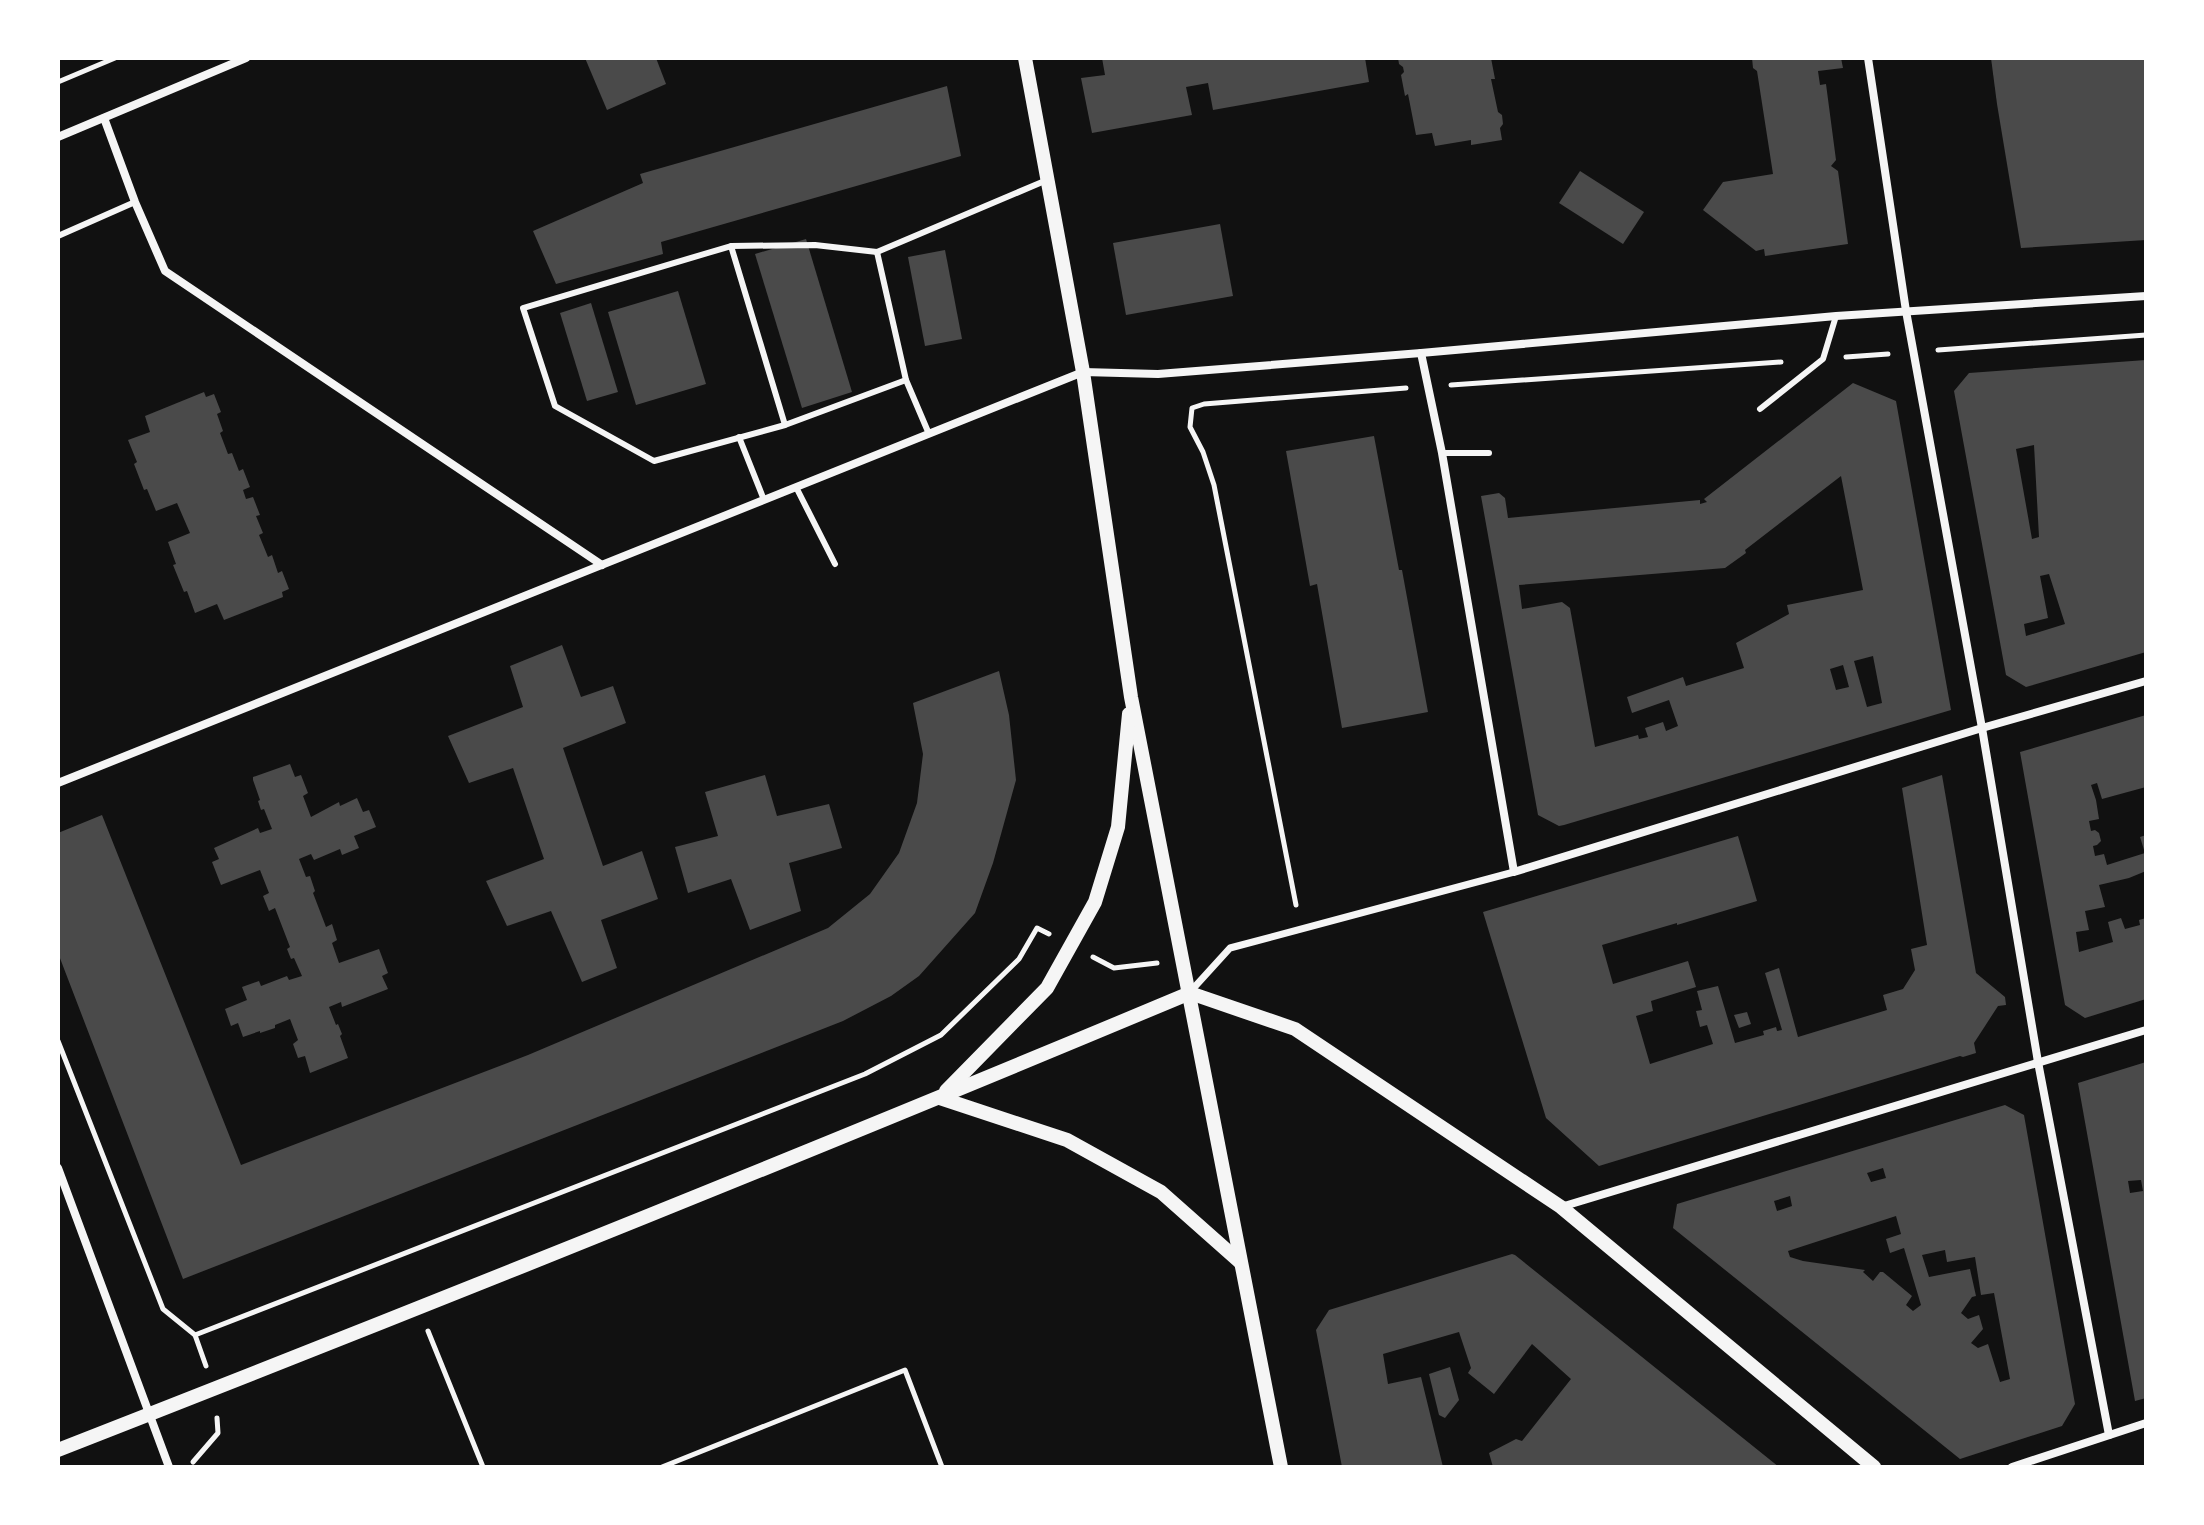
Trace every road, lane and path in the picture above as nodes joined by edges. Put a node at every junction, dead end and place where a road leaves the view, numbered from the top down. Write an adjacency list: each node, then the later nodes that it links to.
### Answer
1 (115, 58): 5 (path)
2 (246, 58): 6 (street)
3 (1025, 58): 8 (street)
4 (1868, 58): 14 (street)
5 (58, 82)
6 (104, 118): 7 (street); 9 (street)
7 (58, 137)
8 (1047, 179): 12 (lane); 17 (street)
9 (135, 202): 10 (lane); 28 (street)
10 (58, 236)
11 (731, 246): 12 (lane); 20 (lane); 22 (lane)
12 (877, 252): 18 (lane)
13 (2146, 296): 14 (street)
14 (1906, 311): 15 (street); 31 (street)
15 (1836, 316): 16 (street); 19 (lane)
16 (1421, 353): 17 (street); 23 (street)
17 (1083, 372): 21 (street); 30 (street)
18 (906, 380): 20 (lane); 21 (lane)
19 (1760, 409)
20 (785, 425): 22 (lane)
21 (929, 434): 25 (street)
22 (739, 437): 26 (lane)
23 (1442, 453): 24 (lane); 33 (street)
24 (1489, 453)
25 (796, 487): 26 (street); 27 (lane)
26 (764, 500): 28 (street)
27 (835, 564)
28 (602, 565): 32 (street)
29 (2146, 681): 31 (street)
30 (1131, 697): 34 (street); 38 (street)
31 (1982, 728): 33 (street); 37 (street)
32 (58, 783)
33 (1514, 872): 34 (street)
34 (1190, 993): 38 (street); 40 (street); 41 (street)
35 (2146, 1030): 37 (street)
36 (58, 1041): 43 (path)
37 (2038, 1062): 40 (street); 46 (street)
38 (940, 1098): 41 (street); 42 (street)
39 (58, 1168): 44 (street)
40 (1561, 1207): 54 (street)
41 (1240, 1262): 53 (street)
42 (419, 1308): 43 (street); 50 (path)
43 (215, 1389): 44 (street); 49 (path)
44 (149, 1414): 47 (street); 48 (street)
45 (2146, 1423): 46 (street)
46 (2109, 1435): 55 (street)
47 (58, 1450)
48 (169, 1467)
49 (195, 1467)
50 (483, 1467)
51 (662, 1467): 52 (path)
52 (942, 1467)
53 (1281, 1467)
54 (1874, 1467)
55 (2012, 1467)

